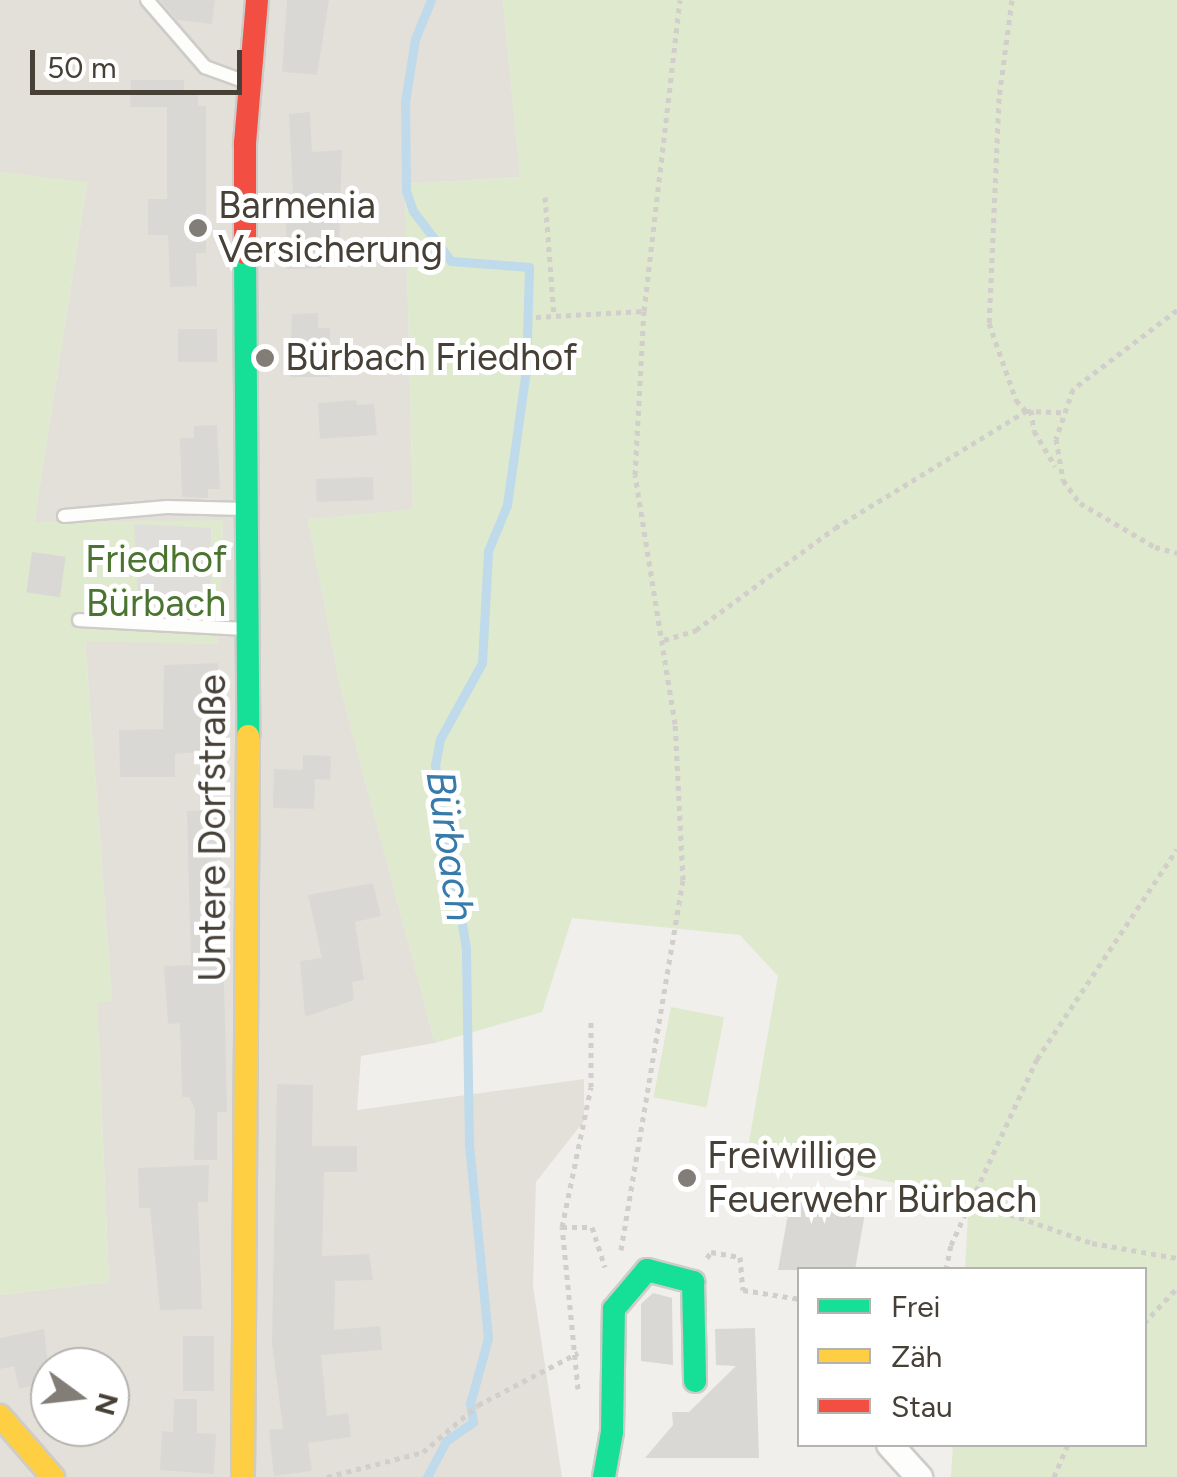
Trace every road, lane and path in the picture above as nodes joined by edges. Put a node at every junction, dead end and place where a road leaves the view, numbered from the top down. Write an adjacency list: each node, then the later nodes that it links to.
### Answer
1 (147, 0): 5 (lane)
2 (257, 0): 5 (street, Untere Dorfstraße)
3 (680, 0): 8 (path)
4 (1012, 0): 11 (path)
5 (250, 83): 14 (street, Untere Dorfstraße)
6 (546, 197): 9 (path)
7 (1177, 310): 12 (path)
8 (644, 311): 9 (path); 19 (path)
9 (554, 316): 10 (path)
10 (536, 318)
11 (1028, 410): 12 (path); 13 (path); 19 (path)
12 (1060, 412): 13 (path)
13 (1060, 474): 16 (path)
14 (246, 509): 15 (lane); 18 (street, Untere Dorfstraße)
15 (64, 516)
16 (1177, 553)
17 (79, 620): 18 (lane)
18 (247, 629): 38 (street, Untere Dorfstraße)
19 (664, 640): 27 (path)
20 (1177, 849): 22 (path)
21 (590, 1021): 23 (path)
22 (972, 1201): 25 (path); 26 (path)
23 (562, 1227): 27 (path); 31 (path)
24 (711, 1252): 29 (path)
25 (1177, 1258)
26 (947, 1267)
27 (615, 1287): 32 (street); 40 (street)
28 (1177, 1288): 30 (path)
29 (797, 1299)
30 (1147, 1320)
31 (578, 1353): 33 (path); 39 (path)
32 (695, 1380)
33 (579, 1408)
34 (0, 1416): 37 (street)
35 (892, 1447): 41 (street)
36 (1067, 1447): 42 (path)
37 (53, 1477)
38 (242, 1477)
39 (327, 1477)
40 (604, 1477)
41 (918, 1477)
42 (1054, 1477)

